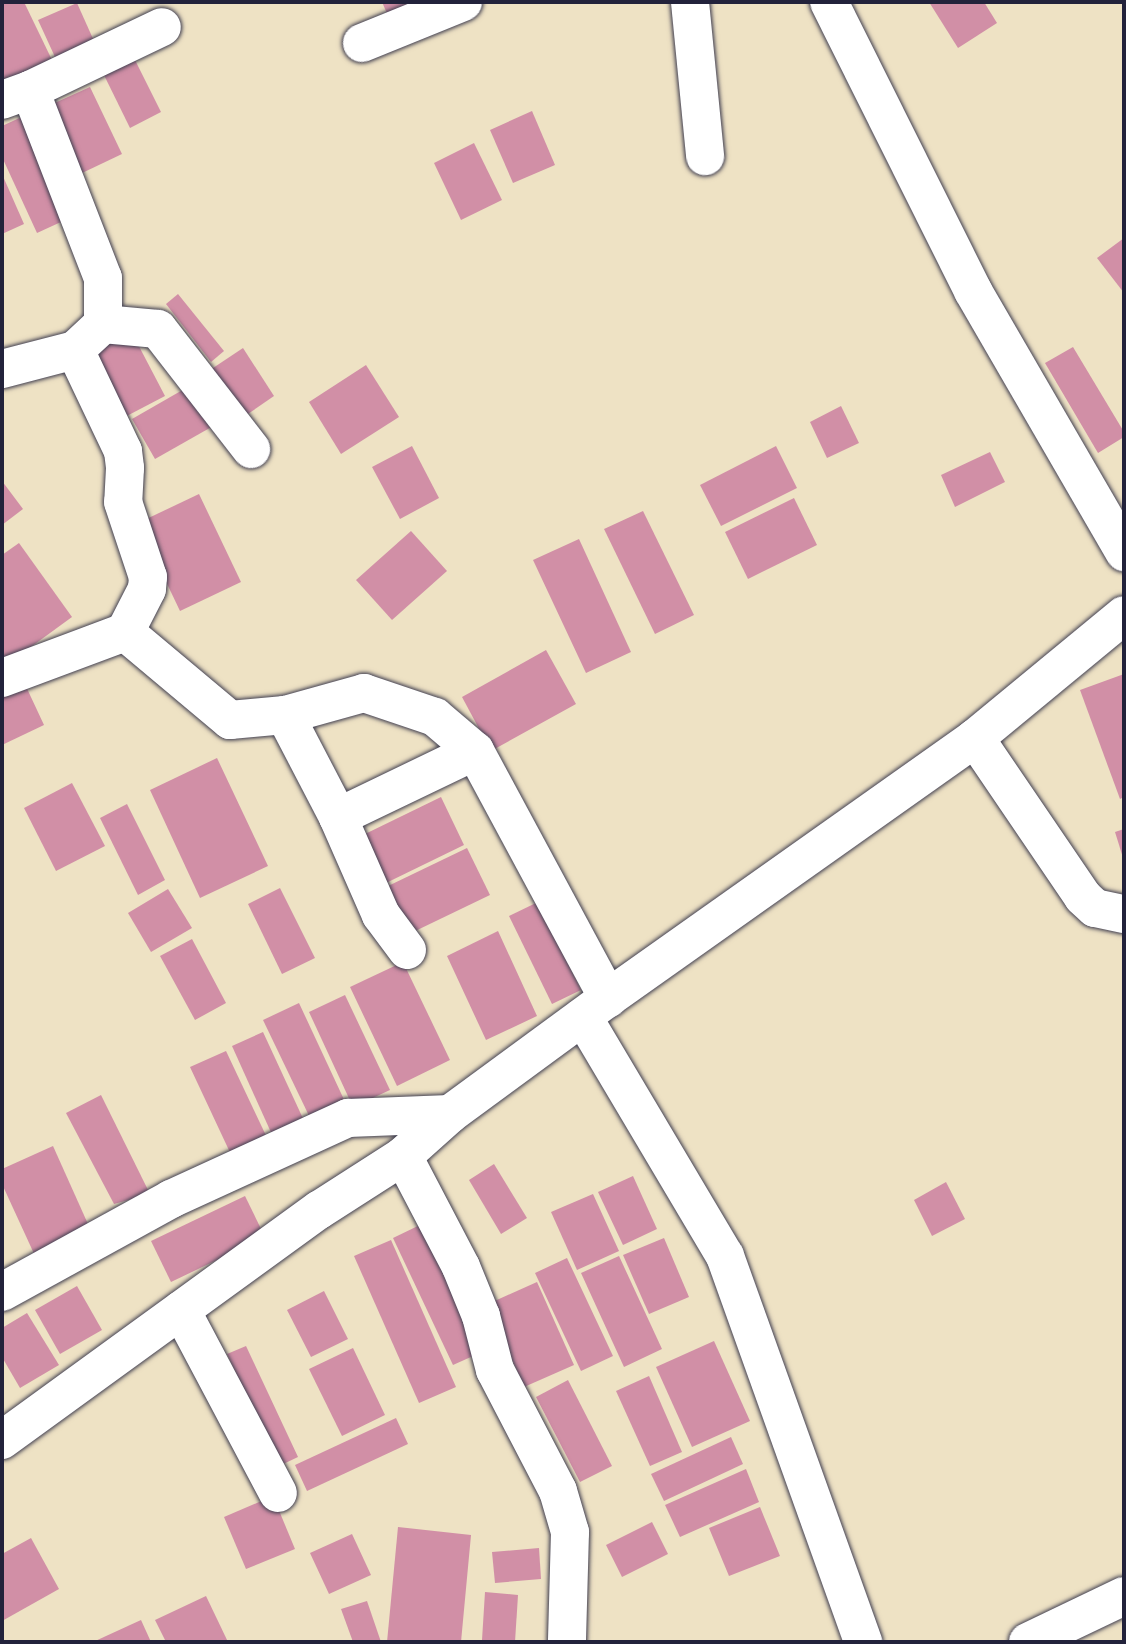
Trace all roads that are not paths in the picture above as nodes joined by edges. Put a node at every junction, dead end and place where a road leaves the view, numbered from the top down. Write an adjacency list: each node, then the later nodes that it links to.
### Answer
1 (463, 2): 5 (street)
2 (690, 2): 7 (street)
3 (830, 2): 12 (street)
4 (162, 27): 6 (street)
5 (362, 43)
6 (16, 95): 8 (street)
7 (705, 156)
8 (103, 324): 9 (street); 11 (street)
9 (75, 350): 10 (street); 14 (street)
10 (2, 369)
11 (251, 449)
12 (1124, 552)
13 (1124, 615): 17 (street)
14 (125, 632): 15 (street); 16 (street)
15 (2, 678)
16 (285, 715): 18 (street); 19 (street)
17 (975, 738): 20 (street); 22 (street)
18 (475, 751): 19 (street); 22 (street)
19 (338, 817): 21 (street)
20 (1124, 914)
21 (407, 950)
22 (595, 1008): 23 (street); 31 (street)
23 (450, 1114): 24 (street); 25 (street)
24 (403, 1156): 26 (street); 30 (street)
25 (2, 1293)
26 (181, 1310): 27 (street); 28 (street)
27 (2, 1440)
28 (278, 1493)
29 (1124, 1596): 32 (street)
30 (567, 1642)
31 (863, 1642)
32 (1028, 1642)

